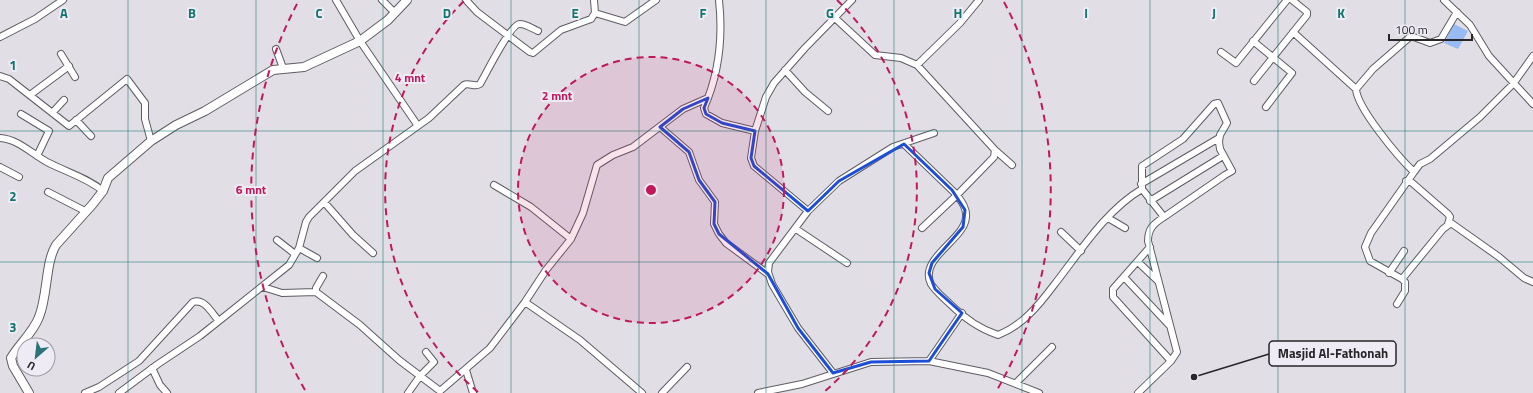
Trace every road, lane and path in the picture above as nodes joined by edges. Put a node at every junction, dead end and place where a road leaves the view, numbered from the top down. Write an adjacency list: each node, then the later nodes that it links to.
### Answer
1 (336, 0): 22 (street)
2 (382, 0): 15 (street)
3 (407, 0): 15 (street)
4 (466, 0): 20 (street)
5 (594, 0): 16 (street)
6 (656, 0): 16 (street)
7 (719, 0): 39 (street)
8 (852, 0): 17 (street)
9 (979, 0): 29 (street)
10 (1287, 0): 23 (street)
11 (1292, 0): 19 (street)
12 (1444, 0): 14 (street)
13 (59, 1): 21 (street)
14 (1457, 12): 36 (street); 37 (street)
15 (395, 13): 22 (street)
16 (595, 13): 20 (street)
17 (835, 18): 29 (street); 32 (street)
18 (538, 31): 20 (street)
19 (1293, 32): 28 (street); 37 (street)
20 (507, 35): 47 (street)
21 (0, 37)
22 (360, 41): 31 (street); 47 (street)
23 (1253, 41): 25 (street); 28 (street)
24 (276, 49): 31 (street)
25 (1221, 52)
26 (61, 54): 30 (street)
27 (1533, 56): 36 (street)
28 (1273, 57): 35 (street); 42 (street)
29 (916, 65): 56 (street)
30 (69, 66): 34 (street); 38 (street)
31 (283, 68): 54 (street)
32 (785, 70): 43 (street); 49 (street)
33 (0, 77): 38 (street)
34 (75, 77)
35 (1254, 81)
36 (1513, 84): 41 (street); 61 (street)
37 (1356, 89): 61 (street)
38 (30, 95): 44 (street)
39 (708, 98): 48 (street); 49 (street)
40 (64, 100): 44 (street)
41 (1533, 104)
42 (1266, 107)
43 (828, 111)
44 (53, 112): 46 (street)
45 (21, 114): 57 (street)
46 (76, 120): 51 (street); 54 (street)
47 (418, 126): 70 (street)
48 (660, 127): 81 (street); 92 (street)
49 (755, 131): 72 (street)
50 (934, 133): 55 (street)
51 (91, 136)
52 (0, 138): 57 (street)
53 (1219, 138): 58 (street); 65 (street); 65 (street)
54 (151, 141): 66 (street)
55 (904, 144): 68 (street); 72 (street)
56 (995, 150): 59 (street); 68 (street)
57 (37, 156): 66 (street)
58 (1223, 156): 69 (street); 73 (street)
59 (1012, 165)
60 (0, 167): 62 (street)
61 (1414, 172): 63 (street)
62 (19, 177)
63 (1406, 181): 75 (street); 91 (street)
64 (494, 185): 81 (street)
65 (1141, 187): 69 (street); 74 (street)
66 (103, 191): 71 (street)
67 (48, 192): 71 (street)
68 (957, 195): 76 (street); 102 (street)
69 (1150, 201): 73 (street)
70 (324, 202): 83 (street); 86 (street)
71 (85, 211): 116 (street)
72 (808, 212): 78 (street)
73 (1164, 217): 82 (street)
74 (1108, 218): 77 (street); 84 (street)
75 (1448, 224): 95 (street); 96 (street)
76 (922, 228)
77 (1125, 228)
78 (796, 229): 90 (street); 92 (street)
79 (1061, 232): 84 (street)
80 (277, 240): 87 (street)
81 (571, 240): 100 (street)
82 (1150, 247): 89 (street); 97 (street)
83 (299, 248): 87 (street); 88 (street)
84 (1081, 251): 102 (street)
85 (1404, 251): 91 (street)
86 (373, 253)
87 (295, 254): 98 (street)
88 (317, 258)
89 (1138, 262): 94 (street); 97 (street)
90 (847, 263)
91 (1389, 273): 95 (street)
92 (768, 274): 112 (street)
93 (323, 276): 99 (street)
94 (1124, 277): 104 (street); 108 (street)
95 (1402, 279): 101 (street)
96 (1533, 282)
97 (1159, 283): 104 (street)
98 (263, 287): 99 (street); 103 (street)
99 (316, 292): 113 (street)
100 (525, 302): 111 (street); 122 (street)
101 (1397, 304)
102 (962, 314): 107 (street)
103 (218, 321): 110 (street); 117 (street)
104 (1171, 327): 108 (street)
105 (1052, 347): 114 (street)
106 (426, 352): 113 (street)
107 (929, 361): 112 (street); 114 (street)
108 (1172, 361): 126 (street)
109 (687, 367): 123 (street)
110 (152, 368): 118 (street); 119 (street)
111 (466, 370): 115 (street); 121 (street)
112 (833, 373): 124 (street)
113 (420, 376): 115 (street); 120 (street)
114 (1016, 383): 125 (street)
115 (440, 392)
116 (29, 393)
117 (85, 393)
118 (119, 393)
119 (167, 393)
120 (408, 393)
121 (473, 393)
122 (642, 393)
123 (662, 393)
124 (761, 393)
125 (1039, 393)
126 (1138, 393)

